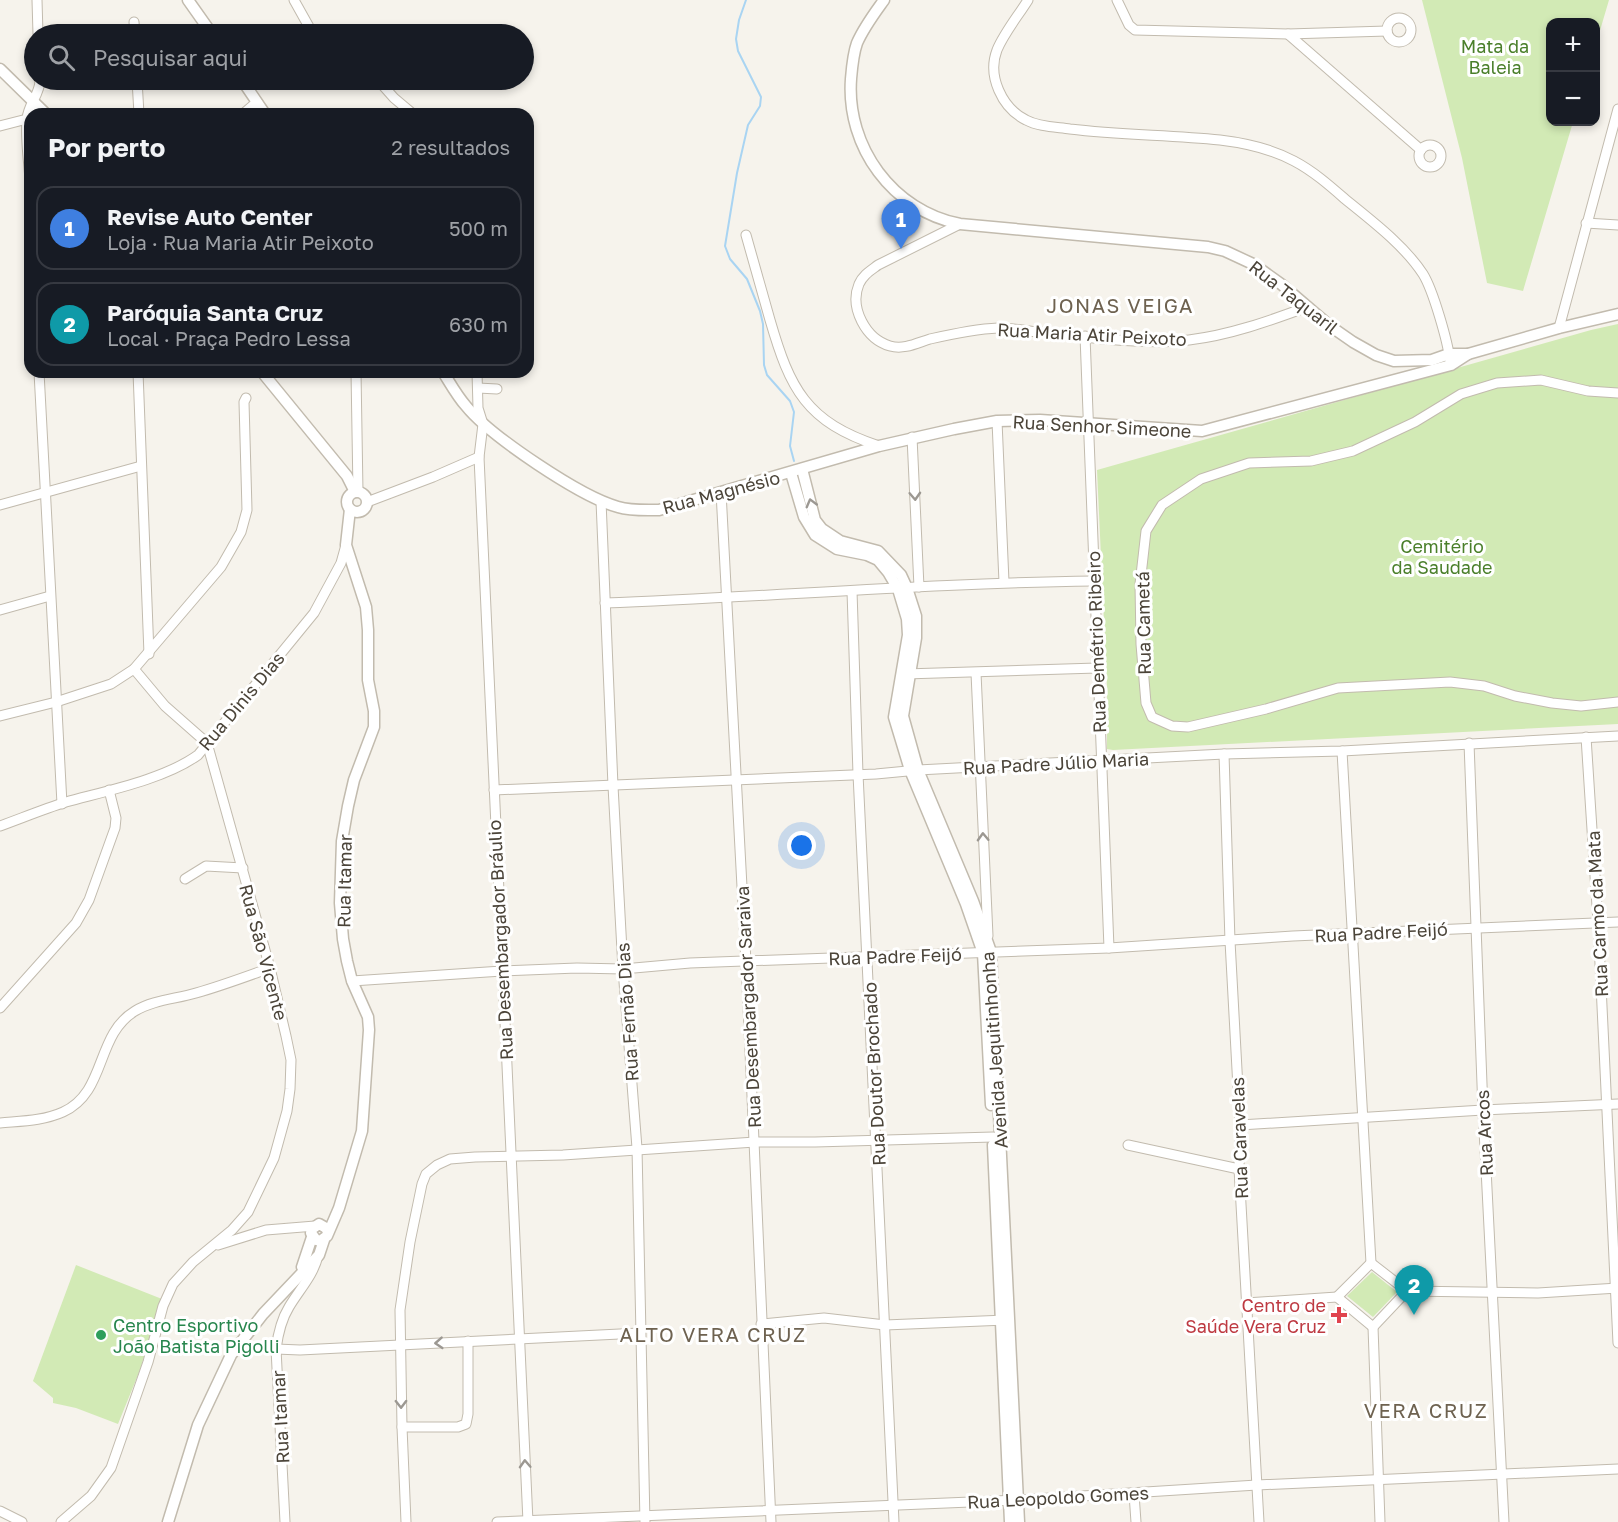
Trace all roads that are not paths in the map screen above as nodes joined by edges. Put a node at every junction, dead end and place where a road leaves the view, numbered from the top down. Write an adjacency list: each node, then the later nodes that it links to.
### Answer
1 (37, 0): 7 (street)
2 (188, 0): 8 (street)
3 (294, 0): 9 (street)
4 (885, 0): 30 (street, Rua Taquaril)
5 (1028, 0): 37 (street)
6 (1117, 0): 11 (street)
7 (38, 24)
8 (205, 24)
9 (307, 24)
10 (1387, 31): 11 (street)
11 (1288, 34): 28 (street)
12 (0, 69): 17 (street)
13 (39, 90): 17 (street)
14 (138, 90): 21 (street)
15 (249, 90): 18 (street)
16 (387, 90): 24 (street)
17 (34, 101): 19 (street); 20 (street)
18 (257, 102): 22 (street); 23 (street)
19 (31, 108)
20 (40, 108)
21 (139, 108)
22 (250, 108)
23 (261, 108)
24 (406, 108)
25 (1618, 109): 29 (street)
26 (24, 120): 27 (street)
27 (0, 126)
28 (1421, 150)
29 (1586, 223): 31 (street); 35 (street)
30 (960, 224): 33 (street, Rua Taquaril); 36 (street, Rua Maria Atir Peixoto)
31 (1618, 225)
32 (746, 236): 52 (street)
33 (1307, 307): 36 (street, Rua Maria Atir Peixoto); 37 (street, Rua Taquaril)
34 (1618, 314): 35 (street, Rua Taquaril)
35 (1558, 328): 37 (street, Rua Taquaril)
36 (1085, 336): 49 (street, Rua Demétrio Ribeiro)
37 (1450, 359): 49 (street, Rua Senhor Simeone)
38 (39, 378): 57 (street)
39 (138, 378): 54 (street)
40 (267, 378): 59 (street)
41 (356, 378): 59 (street)
42 (447, 378): 50 (street)
43 (477, 378): 44 (street, Rua Desembargador Bráulio)
44 (478, 388): 45 (street); 50 (street, Rua Desembargador Bráulio)
45 (497, 389)
46 (1618, 393): 80 (street, Rua Cametá)
47 (246, 398): 74 (street)
48 (997, 421): 49 (street, Rua Senhor Simeone); 51 (street, Rua Senhor Simeone); 66 (street)
49 (1087, 422): 65 (street, Rua Demétrio Ribeiro)
50 (483, 424): 53 (street, Rua Desembargador Bráulio); 60 (street, Rua Magnésio)
51 (912, 437): 52 (street, Rua Senhor Simeone); 67 (street, one-way to 67)
52 (879, 446): 55 (street, Rua Senhor Simeone)
53 (479, 457): 61 (street); 95 (street, Rua Desembargador Bráulio)
54 (141, 466): 57 (street); 74 (street)
55 (802, 469): 56 (street, Rua Magnésio); 68 (street, Avenida Jequitinhonha, one-way to 55)
56 (791, 473): 58 (street, Rua Magnésio); 68 (street, Avenida Jequitinhonha)
57 (44, 492): 62 (street); 70 (street)
58 (721, 492): 60 (street, Rua Magnésio); 71 (street, Rua Desembargador Saraiva)
59 (354, 493): 61 (street); 63 (street)
60 (601, 501): 72 (street, Rua Fernão Dias)
61 (367, 502): 63 (street)
62 (0, 505)
63 (353, 510): 64 (street)
64 (348, 550): 84 (street, Rua Dinis Dias); 114 (street, Rua Itamar)
65 (1094, 581): 66 (street); 75 (street, Rua Demétrio Ribeiro)
66 (1004, 582): 67 (street)
67 (920, 586): 68 (street)
68 (902, 588): 69 (street); 78 (street, Avenida Jequitinhonha)
69 (852, 591): 71 (street); 91 (street, Rua Doutor Brochado)
70 (50, 596): 73 (street); 79 (street)
71 (726, 598): 72 (street); 92 (street, Rua Desembargador Saraiva)
72 (605, 603): 93 (street, Rua Fernão Dias)
73 (0, 610)
74 (149, 654): 76 (street)
75 (1097, 668): 77 (street); 88 (street, Rua Demétrio Ribeiro)
76 (134, 669): 79 (street); 84 (street)
77 (976, 673): 78 (street); 89 (street)
78 (906, 674): 90 (street, Avenida Jequitinhonha)
79 (56, 702): 81 (street); 96 (street)
80 (1618, 702)
81 (0, 716)
82 (1618, 736): 83 (street, Rua Padre Júlio Maria)
83 (1586, 737): 85 (street, Rua Padre Júlio Maria); 102 (street, Rua Carmo da Mata)
84 (207, 743): 94 (street, Rua Dinis Dias); 98 (street, Rua São Vicente)
85 (1469, 743): 86 (street, Rua Padre Júlio Maria); 104 (street, Rua Arcos)
86 (1342, 751): 87 (street, Rua Padre Júlio Maria); 105 (street)
87 (1224, 754): 88 (street, Rua Padre Júlio Maria); 106 (street, Rua Caravelas)
88 (1100, 760): 89 (street, Rua Padre Júlio Maria); 107 (street, Rua Demétrio Ribeiro)
89 (980, 767): 90 (street, Rua Padre Júlio Maria); 100 (street, one-way to 89)
90 (914, 770): 91 (street, Rua Padre Júlio Maria); 101 (street, Avenida Jequitinhonha)
91 (858, 774): 92 (street, Rua Padre Júlio Maria); 109 (street, Rua Doutor Brochado)
92 (738, 780): 93 (street, Rua Padre Júlio Maria); 110 (street, Rua Desembargador Saraiva)
93 (613, 786): 95 (street, Rua Padre Júlio Maria); 112 (street, Rua Fernão Dias)
94 (109, 790): 96 (street, Rua Dinis Dias); 115 (street)
95 (494, 790): 113 (street, Rua Desembargador Bráulio)
96 (62, 804): 97 (street, Rua Dinis Dias)
97 (0, 826)
98 (243, 868): 99 (street); 111 (street, Rua São Vicente)
99 (185, 879)
100 (985, 895): 101 (street); 108 (street)
101 (969, 903): 108 (street, Avenida Jequitinhonha)
102 (1598, 922): 103 (street, Rua Padre Feijó); 104 (street, Rua Padre Feijó); 117 (street, Rua Carmo da Mata)
103 (1618, 922)
104 (1475, 928): 105 (street, Rua Padre Feijó); 118 (street, Rua Arcos)
105 (1353, 934): 106 (street, Rua Padre Feijó); 119 (street)
106 (1230, 940): 107 (street, Rua Padre Feijó); 121 (street, Rua Caravelas)
107 (1108, 948): 108 (street, Rua Padre Feijó)
108 (987, 950): 109 (street, Rua Padre Feijó); 122 (street, Avenida Jequitinhonha); 134 (street, Avenida Jequitinhonha)
109 (868, 957): 110 (street, Rua Padre Feijó); 123 (street, Rua Doutor Brochado)
110 (747, 962): 112 (street, Rua Padre Feijó); 124 (street, Rua Desembargador Saraiva)
111 (270, 968): 120 (street); 132 (street, Rua São Vicente)
112 (623, 969): 113 (street, Rua Padre Feijó); 126 (street, Rua Fernão Dias)
113 (502, 971): 114 (street, Rua Padre Feijó); 127 (street, Rua Desembargador Bráulio)
114 (352, 981): 129 (street, Rua Itamar)
115 (0, 1008)
116 (1618, 1104): 117 (street)
117 (1606, 1105): 118 (street); 138 (street, Rua Carmo da Mata)
118 (1483, 1110): 119 (street); 140 (street, Rua Arcos)
119 (1363, 1118): 121 (street); 135 (street)
120 (0, 1123)
121 (1240, 1125): 128 (street, Rua Caravelas)
122 (993, 1137): 123 (street); 134 (street, Avenida Jequitinhonha)
123 (877, 1140): 124 (street); 145 (street, Rua Doutor Brochado)
124 (755, 1142): 126 (street); 144 (street, Rua Desembargador Saraiva)
125 (1128, 1145): 128 (street)
126 (637, 1148): 127 (street); 147 (street, Rua Fernão Dias)
127 (510, 1156): 148 (street, Rua Desembargador Bráulio); 151 (street)
128 (1239, 1169): 142 (street, Rua Caravelas)
129 (339, 1208): 130 (street); 131 (street, Rua Itamar)
130 (314, 1230): 131 (street); 132 (street); 136 (street)
131 (326, 1236): 133 (street, Rua Itamar)
132 (213, 1246): 166 (street, Rua São Vicente)
133 (318, 1255): 136 (street, Rua Itamar); 137 (street, Rua Itamar)
134 (1002, 1259): 143 (street, Avenida Jequitinhonha)
135 (1371, 1263): 139 (street); 141 (street)
136 (300, 1272): 137 (street); 167 (street, Rua Itamar)
137 (306, 1283): 152 (street, Rua Itamar)
138 (1617, 1288): 140 (street); 150 (street, Rua Carmo da Mata)
139 (1407, 1291): 140 (street); 146 (street)
140 (1493, 1292): 155 (street, Rua Arcos)
141 (1337, 1297): 142 (street); 146 (street)
142 (1246, 1303): 157 (street, Rua Caravelas)
143 (1004, 1320): 145 (street); 159 (street, Avenida Jequitinhonha)
144 (761, 1324): 145 (street); 161 (street, Rua Desembargador Saraiva)
145 (885, 1325): 160 (street, Rua Doutor Brochado)
146 (1373, 1328): 156 (street)
147 (640, 1333): 148 (street); 163 (street, Rua Fernão Dias)
148 (518, 1339): 149 (street); 164 (street, Rua Desembargador Bráulio, one-way to 148)
149 (468, 1341): 151 (street, one-way to 151); 153 (street)
150 (1618, 1343)
151 (400, 1345): 152 (street); 153 (street, one-way to 153)
152 (276, 1349): 168 (street, Rua Itamar)
153 (402, 1427): 169 (street)
154 (1618, 1469): 155 (street, Rua Leopoldo Gomes)
155 (1501, 1476): 156 (street, Rua Leopoldo Gomes); 178 (street, Rua Arcos)
156 (1378, 1481): 157 (street, Rua Leopoldo Gomes); 177 (street)
157 (1257, 1485): 158 (street, Rua Leopoldo Gomes); 176 (street, Rua Caravelas)
158 (1134, 1494): 159 (street, Rua Leopoldo Gomes); 175 (street)
159 (1014, 1500): 160 (street, Rua Leopoldo Gomes); 173 (street, Avenida Jequitinhonha); 174 (street, Avenida Jequitinhonha)
160 (893, 1505): 161 (street, Rua Leopoldo Gomes); 172 (street, Rua Doutor Brochado)
161 (770, 1510): 163 (street, Rua Leopoldo Gomes); 171 (street, Rua Desembargador Saraiva)
162 (0, 1511): 165 (street)
163 (646, 1518): 164 (street, Rua Leopoldo Gomes)
164 (528, 1521): 170 (street, Rua Leopoldo Gomes)
165 (22, 1522)
166 (61, 1522)
167 (168, 1522)
168 (285, 1522)
169 (406, 1522)
170 (497, 1522)
171 (771, 1522)
172 (894, 1522)
173 (1010, 1522)
174 (1019, 1522)
175 (1136, 1522)
176 (1259, 1522)
177 (1380, 1522)
178 (1504, 1522)

